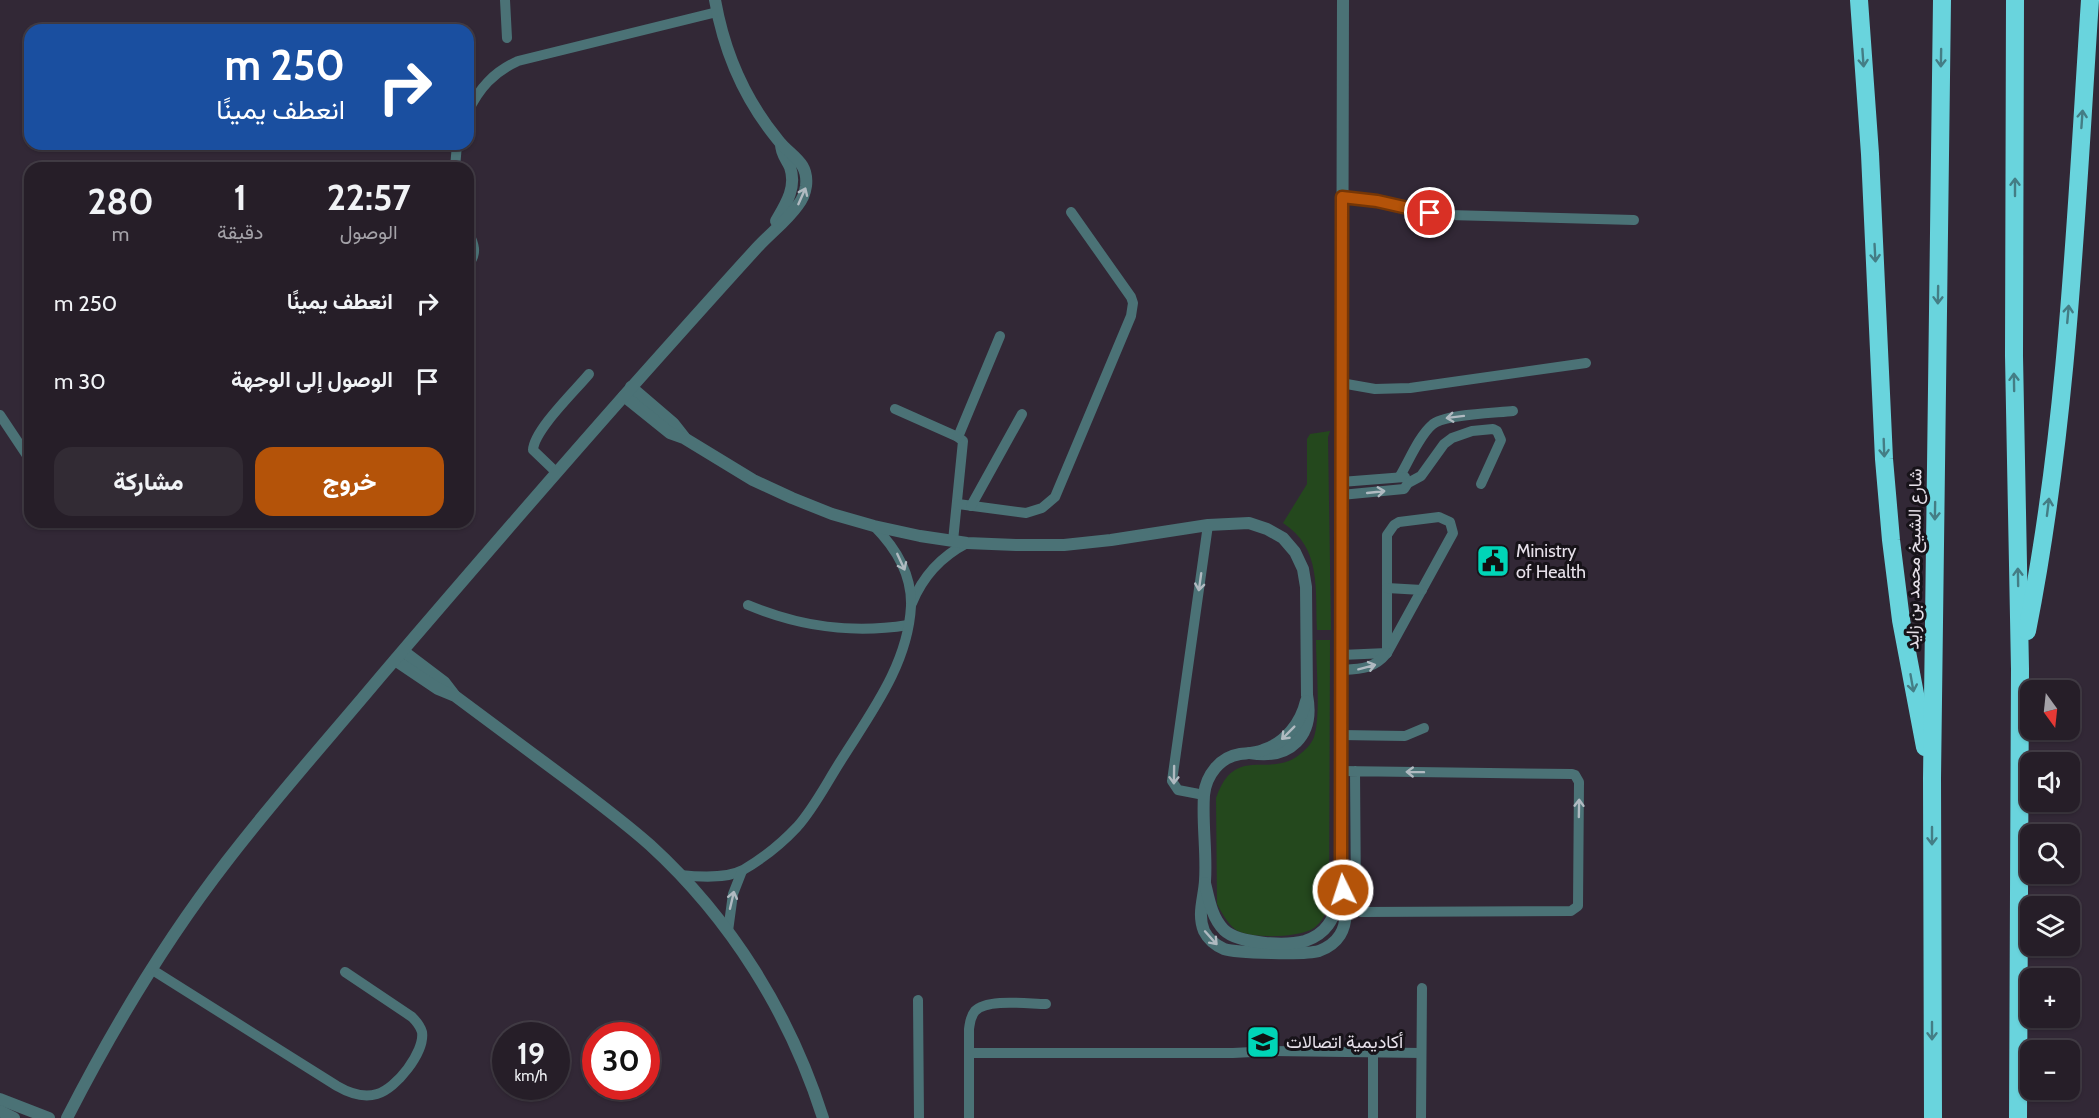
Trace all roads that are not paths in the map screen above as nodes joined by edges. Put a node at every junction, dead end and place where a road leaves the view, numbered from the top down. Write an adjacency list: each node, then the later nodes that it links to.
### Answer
1 (505, 0): 8 (lane)
2 (1343, 0): 10 (street)
3 (1859, 0): 49 (highway, one-way to 49)
4 (1942, 0): 49 (highway, شارع الشيخ محمد بن زايد, one-way to 49)
5 (2015, 0): 43 (highway, one-way to 5)
6 (2090, 0): 43 (highway, one-way to 6)
7 (716, 6): 9 (lane); 17 (street)
8 (507, 38)
9 (474, 102)
10 (1342, 197): 12 (lane); 16 (street)
11 (1071, 212): 30 (lane)
12 (1634, 220)
13 (1000, 336): 22 (lane)
14 (1586, 363): 16 (lane)
15 (589, 374): 24 (lane)
16 (1341, 382): 26 (street)
17 (627, 392): 24 (street); 32 (street)
18 (895, 409): 22 (lane)
19 (1514, 411): 25 (lane, one-way to 25)
20 (1022, 414): 30 (lane)
21 (0, 415): 23 (lane)
22 (958, 437): 29 (lane)
23 (24, 451)
24 (557, 473): 41 (street)
25 (1404, 480): 26 (lane); 27 (lane); 28 (lane, one-way to 25)
26 (1341, 482): 28 (street)
27 (1481, 484)
28 (1341, 495): 42 (street)
29 (958, 504): 30 (lane); 33 (lane)
30 (971, 506)
31 (1208, 525): 34 (street); 50 (lane, one-way to 50); 50 (street)
32 (874, 526): 33 (street); 38 (lane, one-way to 38)
33 (954, 541): 34 (street)
34 (967, 543): 38 (lane)
35 (1387, 588): 36 (lane); 36 (lane); 40 (lane)
36 (1422, 590): 40 (lane)
37 (748, 605): 39 (lane)
38 (911, 606): 39 (lane)
39 (909, 625): 52 (lane)
40 (1388, 653): 42 (lane); 44 (lane, one-way to 40)
41 (399, 655): 54 (street); 56 (street)
42 (1341, 655): 44 (street)
43 (2020, 669): 75 (highway)
44 (1341, 670): 46 (street)
45 (1424, 728): 46 (lane)
46 (1341, 735): 47 (street)
47 (1341, 771): 48 (lane); 53 (street)
48 (1355, 771): 51 (lane); 51 (lane, one-way to 48)
49 (1932, 778): 74 (highway, شارع الشيخ محمد بن زايد, one-way to 74)
50 (1204, 795): 53 (street)
51 (1356, 865): 53 (lane)
52 (742, 871): 54 (lane); 55 (lane, one-way to 52)
53 (1341, 871)
54 (680, 875): 55 (street)
55 (728, 931): 69 (street)
56 (151, 969): 57 (lane); 68 (street)
57 (345, 972)
58 (1422, 988): 63 (lane)
59 (918, 1000): 70 (lane)
60 (1046, 1004): 61 (lane)
61 (969, 1053): 62 (lane); 71 (lane)
62 (1373, 1053): 63 (lane); 72 (lane)
63 (1421, 1053): 73 (lane)
64 (0, 1099): 67 (street)
65 (0, 1111): 66 (street)
66 (14, 1118)
67 (49, 1118)
68 (67, 1118)
69 (823, 1118)
70 (919, 1118)
71 (969, 1118)
72 (1373, 1118)
73 (1421, 1118)
74 (1933, 1118)
75 (2018, 1118)

